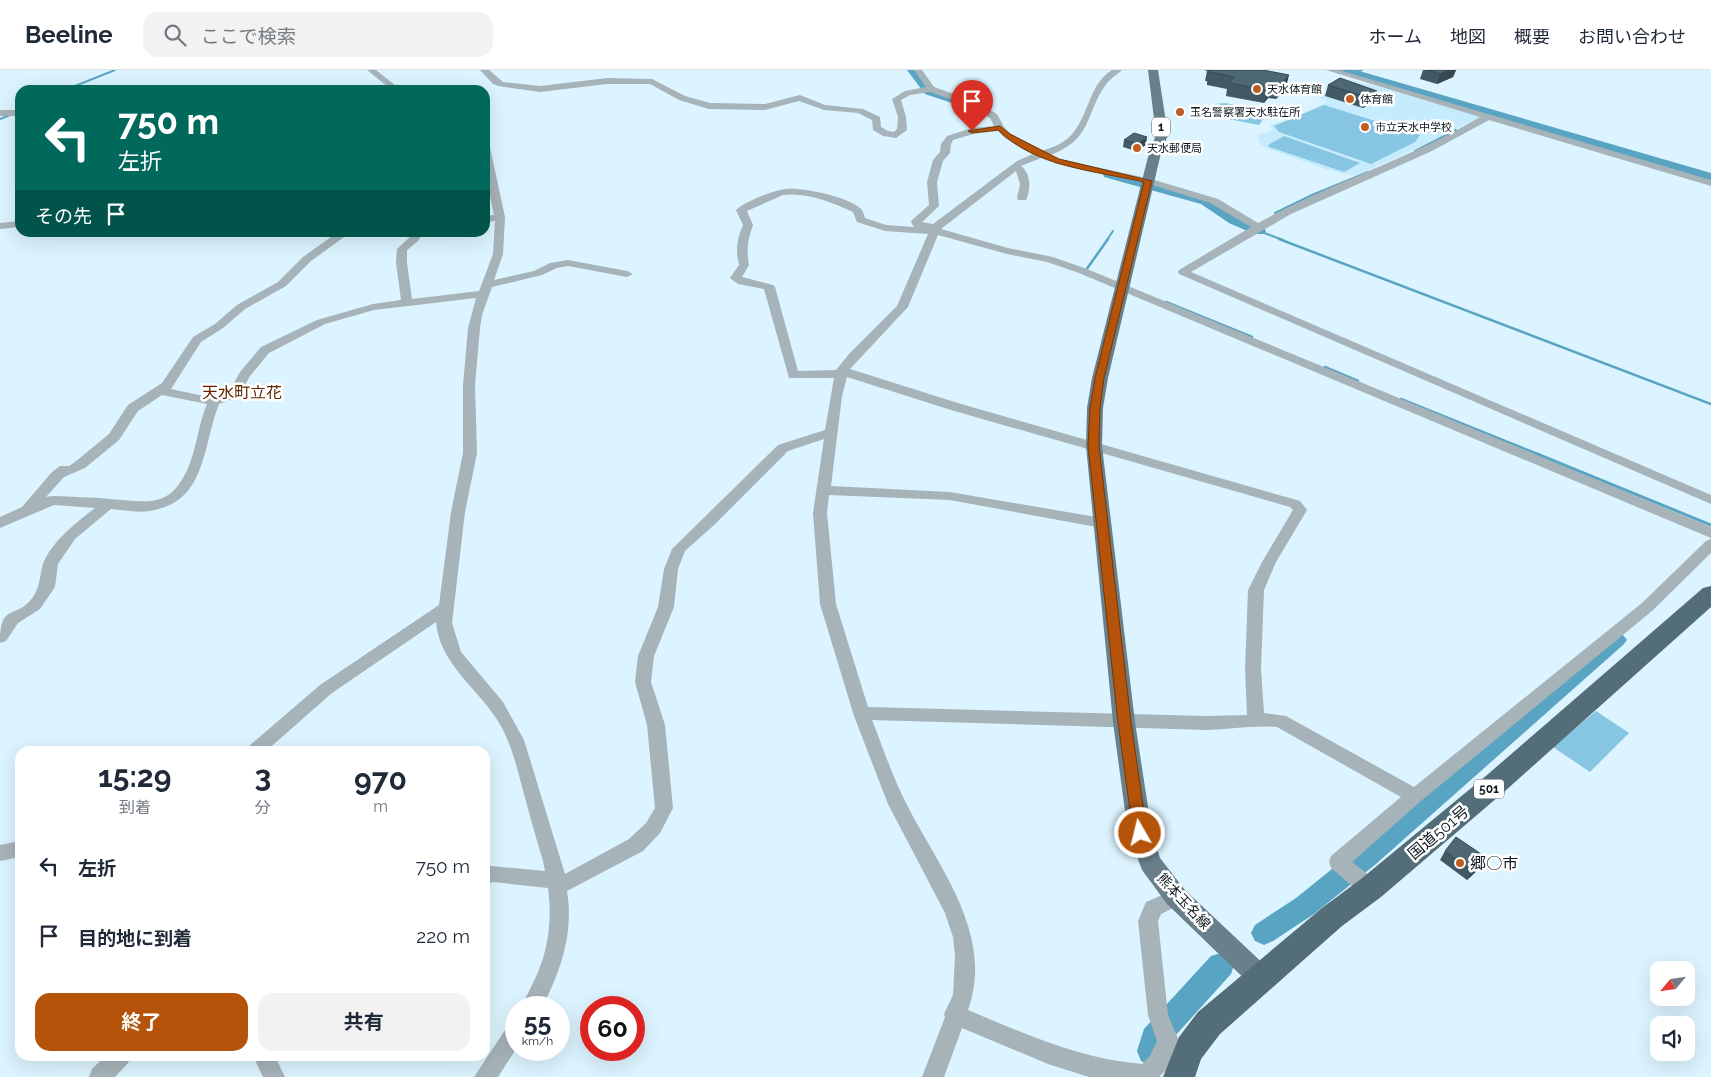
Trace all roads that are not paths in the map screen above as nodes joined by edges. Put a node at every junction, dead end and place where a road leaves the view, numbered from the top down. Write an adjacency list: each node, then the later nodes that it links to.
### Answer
1 (387, 70): 7 (street)
2 (484, 70): 10 (street)
3 (918, 70): 10 (street)
4 (1118, 70): 15 (street)
5 (1153, 70): 19 (main road, 熊本玉名線 / 1)
6 (1330, 70): 8 (street)
7 (374, 72): 9 (street)
8 (1360, 74): 13 (street)
9 (391, 85)
10 (930, 89): 14 (street)
11 (0, 113): 12 (street)
12 (15, 113)
13 (1489, 116): 18 (street); 24 (street)
14 (999, 128): 15 (street); 25 (street)
15 (1038, 154): 16 (street); 19 (street)
16 (1015, 167): 20 (street); 25 (street)
17 (490, 174): 21 (street)
18 (1711, 183)
19 (1147, 184): 24 (street); 29 (main road, 熊本玉名線 / 1)
20 (1022, 198)
21 (492, 218): 30 (street)
22 (15, 224): 23 (street)
23 (0, 226)
24 (1253, 228): 40 (street)
25 (936, 229): 29 (street); 32 (street); 32 (street)
26 (339, 237): 33 (street)
27 (415, 237): 31 (street)
28 (627, 274): 30 (street)
29 (1123, 283): 37 (main road, 熊本玉名線 / 1); 45 (street)
30 (485, 290): 31 (street); 48 (street)
31 (407, 303): 34 (street)
32 (841, 372): 35 (street); 37 (street)
33 (162, 391): 34 (street); 38 (street)
34 (214, 402): 41 (street)
35 (831, 432): 39 (street); 58 (street)
36 (95, 446): 38 (street)
37 (1094, 446): 43 (main road, 熊本玉名線 / 1); 51 (street)
38 (57, 476): 42 (street)
39 (823, 490): 43 (street); 50 (street)
40 (1711, 500)
41 (109, 503): 42 (street); 49 (street)
42 (24, 511): 44 (street)
43 (1102, 523): 52 (main road, 熊本玉名線 / 1)
44 (0, 524)
45 (1711, 533)
46 (1711, 544): 54 (street)
47 (1711, 594): 59 (highway, 国道501号 / 501)
48 (445, 608): 53 (street); 58 (street)
49 (0, 637)
50 (862, 716): 52 (street); 63 (street)
51 (1256, 719): 52 (street); 54 (street)
52 (1124, 722): 60 (main road, 熊本玉名線 / 1)
53 (261, 746)
54 (1415, 796): 59 (street)
55 (15, 850): 56 (street)
56 (0, 853)
57 (490, 874): 58 (street)
58 (558, 883): 62 (street)
59 (1371, 888): 61 (highway, 国道501号 / 501)
60 (1176, 896): 61 (main road, 熊本玉名線 / 1); 67 (street)
61 (1261, 978): 67 (highway, 国道501号 / 501)
62 (536, 996)
63 (954, 1014): 67 (street); 71 (street)
64 (505, 1047): 70 (street)
65 (115, 1061): 68 (street)
66 (266, 1061): 69 (street)
67 (1161, 1072)
68 (100, 1077)
69 (274, 1077)
70 (485, 1077)
71 (933, 1077)

